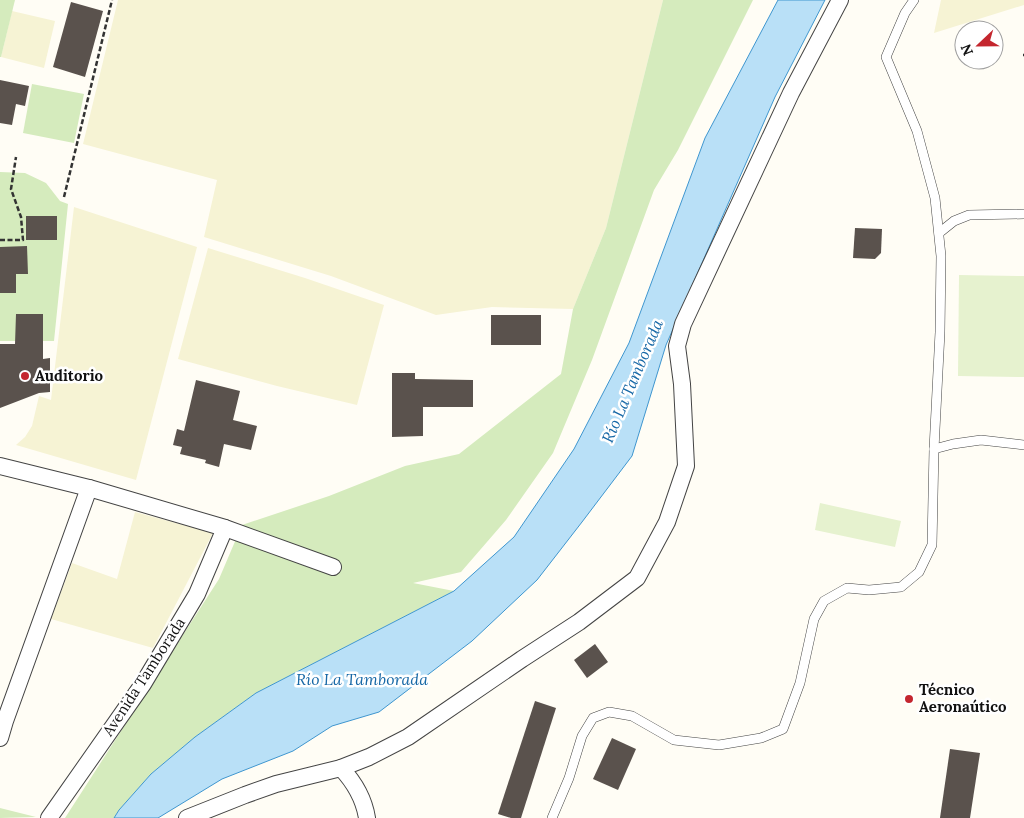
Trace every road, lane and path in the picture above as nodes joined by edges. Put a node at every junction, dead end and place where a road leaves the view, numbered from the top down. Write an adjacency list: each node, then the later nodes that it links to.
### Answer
1 (112, 0): 5 (path)
2 (840, 0): 16 (street)
3 (914, 0): 7 (lane)
4 (16, 156): 8 (path)
5 (64, 197)
6 (1024, 214): 7 (lane)
7 (938, 234): 10 (lane)
8 (0, 240)
9 (1024, 444): 10 (lane)
10 (934, 449): 20 (lane)
11 (0, 466): 12 (street)
12 (88, 488): 13 (street); 15 (street)
13 (225, 528): 14 (street); 17 (street, Avenida Tamborada)
14 (333, 567)
15 (0, 738)
16 (341, 768): 18 (street); 19 (street)
17 (49, 818)
18 (187, 818)
19 (367, 818)
20 (552, 818)

